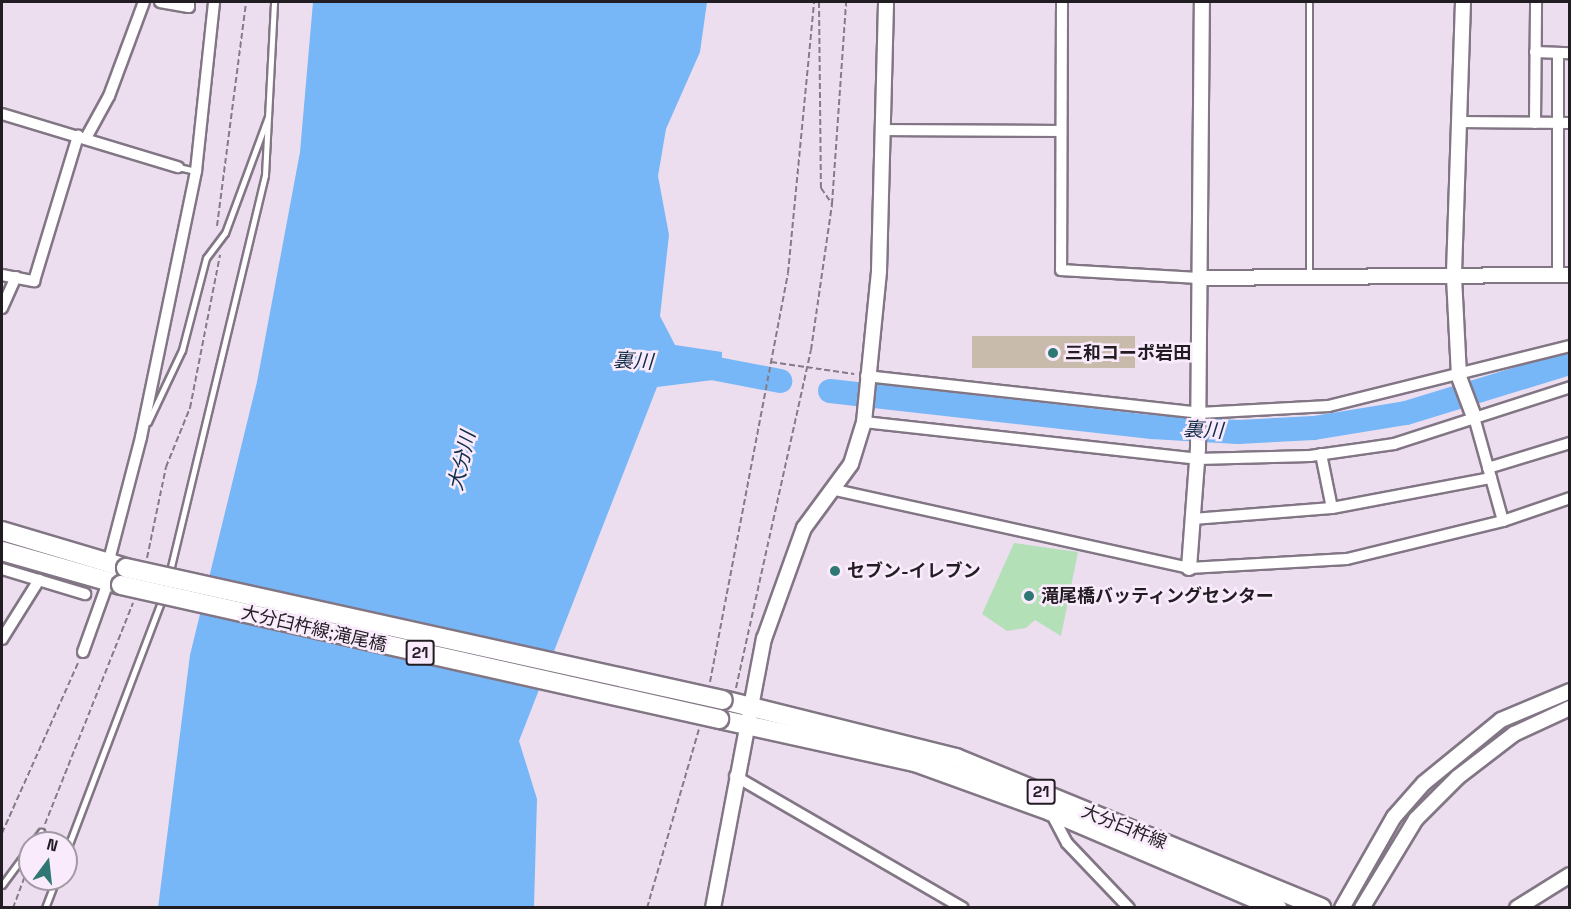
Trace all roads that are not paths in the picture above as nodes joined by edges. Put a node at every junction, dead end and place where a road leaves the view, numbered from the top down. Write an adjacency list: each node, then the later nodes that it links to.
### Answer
1 (144, 2): 21 (street)
2 (160, 2): 3 (street)
3 (189, 2)
4 (214, 2): 23 (street)
5 (274, 2): 14 (lane)
6 (886, 2): 19 (street)
7 (1062, 2): 20 (street)
8 (1202, 2): 30 (street)
9 (1309, 2): 27 (lane)
10 (1463, 2): 16 (street)
11 (1536, 2): 12 (street)
12 (1535, 52): 13 (street); 17 (street)
13 (1564, 53): 18 (street)
14 (269, 112): 39 (lane); 64 (lane)
15 (2, 114): 21 (street)
16 (1459, 122): 17 (street); 29 (street)
17 (1535, 123): 18 (street)
18 (1564, 123): 24 (street)
19 (881, 130): 20 (street); 33 (street)
20 (1062, 131): 30 (street)
21 (82, 137): 22 (street); 28 (street)
22 (178, 166): 23 (lane)
23 (196, 171): 39 (street)
24 (1564, 197): 26 (street)
25 (2, 275): 28 (street)
26 (1564, 275): 29 (street)
27 (1309, 276): 29 (street); 30 (street)
28 (16, 277): 31 (street)
29 (1454, 277): 34 (street)
30 (1198, 278): 37 (street)
31 (2, 308)
32 (1569, 346): 34 (street)
33 (866, 379): 37 (street); 38 (street)
34 (1460, 380): 36 (street); 37 (street)
35 (1569, 387): 36 (street)
36 (1472, 412): 42 (street); 43 (street)
37 (1198, 417): 41 (street)
38 (864, 422): 41 (street); 44 (street)
39 (141, 437): 53 (street)
40 (1569, 443): 43 (street)
41 (1198, 454): 42 (street); 47 (street)
42 (1321, 454): 46 (street)
43 (1489, 473): 46 (street); 48 (street)
44 (835, 490): 51 (street); 59 (street)
45 (1569, 498): 48 (street)
46 (1332, 508): 47 (street)
47 (1193, 519): 51 (street)
48 (1503, 521): 51 (street)
49 (2, 531): 53 (main road, 21)
50 (2, 551): 53 (main road, 21)
51 (1189, 568)
52 (2, 569): 54 (street)
53 (120, 578): 57 (street); 59 (main road, 大分臼杵線;滝尾橋 / 21, bridge); 61 (main road, 大分臼杵線;滝尾橋 / 21, bridge)
54 (39, 580): 55 (street); 56 (street)
55 (85, 594)
56 (2, 639)
57 (83, 651)
58 (1569, 691): 75 (street)
59 (751, 706): 61 (street); 74 (main road, 大分臼杵線 / 21)
60 (1569, 708): 76 (street)
61 (746, 725): 62 (street); 63 (main road, 大分臼杵線 / 21)
62 (735, 776): 70 (street); 71 (street)
63 (1050, 811): 72 (street); 73 (main road, 大分臼杵線 / 21)
64 (74, 831)
65 (18, 863): 67 (lane)
66 (1569, 875): 77 (street)
67 (2, 885)
68 (51, 891): 69 (lane)
69 (45, 908)
70 (713, 908)
71 (963, 908)
72 (1129, 908)
73 (1277, 908)
74 (1321, 908)
75 (1342, 908)
76 (1362, 908)
77 (1517, 908)

